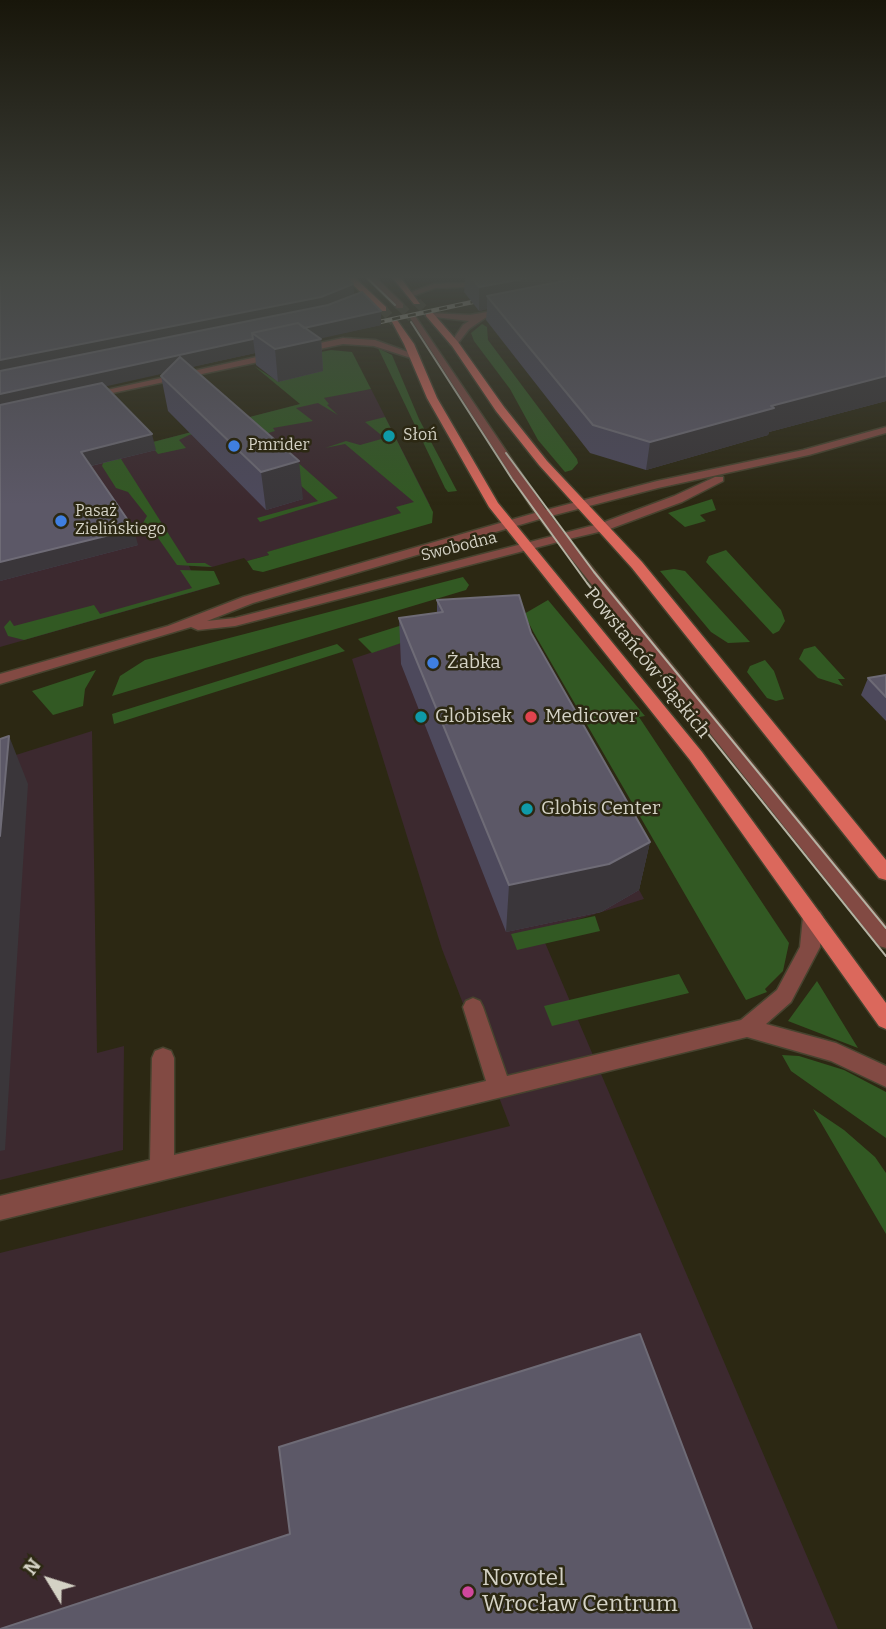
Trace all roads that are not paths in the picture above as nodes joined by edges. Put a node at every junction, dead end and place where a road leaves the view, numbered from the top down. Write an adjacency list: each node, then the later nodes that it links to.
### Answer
1 (286, 353): 7 (street)
2 (405, 353): 6 (street)
3 (412, 353): 6 (main road, Powstańców Śląskich)
4 (435, 353): 11 (street)
5 (462, 353): 10 (main road)
6 (414, 356): 12 (main road, Powstańców Śląskich)
7 (79, 397)
8 (880, 436): 9 (street, Swobodna)
9 (744, 467): 10 (street, Swobodna); 13 (street, Swobodna)
10 (583, 505): 11 (street, Swobodna); 13 (main road)
11 (543, 515): 12 (street, Swobodna); 14 (street)
12 (507, 524): 15 (main road, Powstańców Śląskich); 16 (street, Swobodna)
13 (603, 527): 14 (street, Swobodna); 18 (main road)
14 (561, 539): 15 (street, Swobodna); 20 (street)
15 (526, 548): 16 (street, Swobodna); 19 (main road, Powstańców Śląskich)
16 (173, 629): 17 (street, Swobodna)
17 (0, 679)
18 (886, 873)
19 (813, 917): 22 (main road, Powstańców Śląskich); 23 (street)
20 (886, 940)
21 (473, 1007): 26 (street)
22 (886, 1020)
23 (747, 1028): 25 (street); 26 (street)
24 (163, 1058): 27 (street)
25 (886, 1077)
26 (500, 1088): 27 (street)
27 (162, 1167): 28 (street)
28 (0, 1208)

